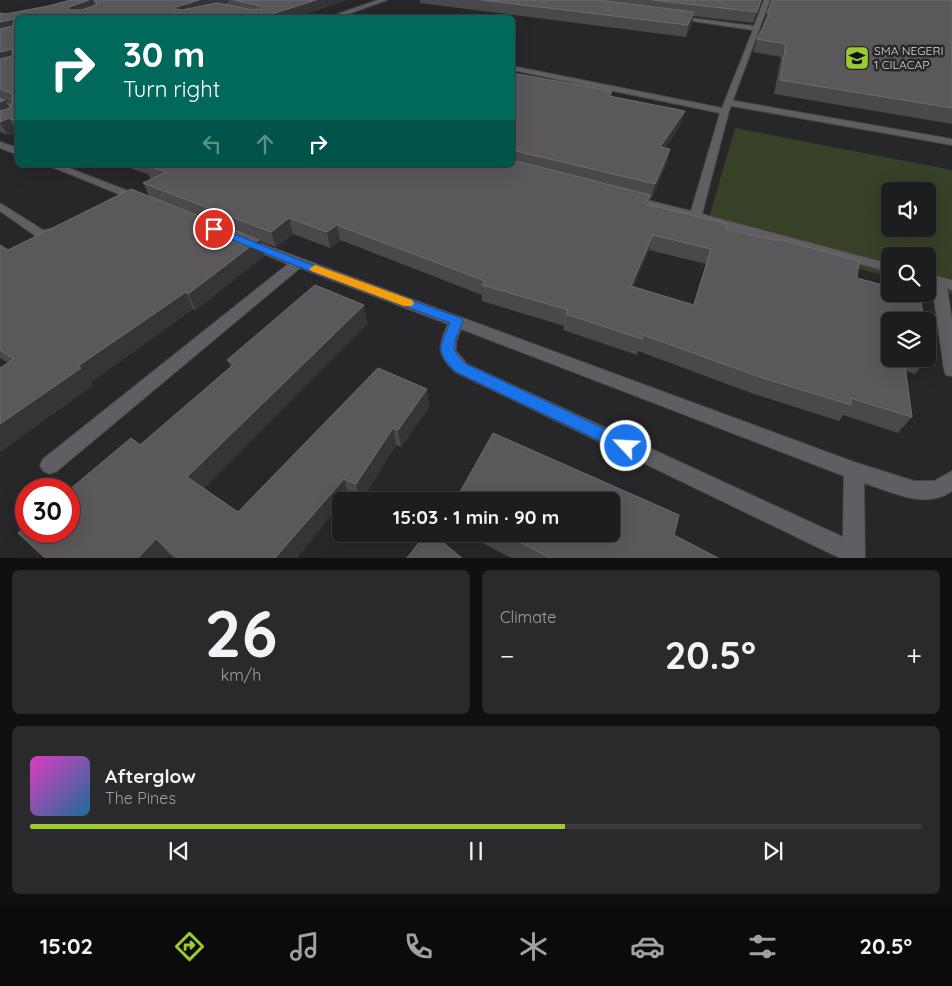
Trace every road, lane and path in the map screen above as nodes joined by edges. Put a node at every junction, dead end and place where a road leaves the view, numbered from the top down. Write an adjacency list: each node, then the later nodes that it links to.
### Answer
1 (245, 0): 4 (street)
2 (384, 0): 7 (street)
3 (767, 0): 9 (street)
4 (216, 8): 5 (street); 6 (street)
5 (234, 12)
6 (193, 15)
7 (338, 15)
8 (668, 17): 9 (street)
9 (756, 28): 12 (street)
10 (515, 69): 12 (street)
11 (0, 102): 13 (street)
12 (727, 107): 14 (street); 23 (street)
13 (15, 109)
14 (952, 142)
15 (0, 145): 16 (street)
16 (15, 151)
17 (57, 167): 18 (street)
18 (133, 196): 20 (street); 21 (street)
19 (620, 196): 23 (street)
20 (115, 204)
21 (157, 205)
22 (0, 206): 24 (street)
23 (696, 216): 27 (street)
24 (72, 225)
25 (236, 238): 26 (street)
26 (298, 263): 29 (street); 31 (street)
27 (881, 266)
28 (939, 282): 30 (street)
29 (457, 321): 32 (street); 34 (street)
30 (952, 370)
31 (50, 465)
32 (854, 471): 33 (street); 34 (street)
33 (952, 480)
34 (854, 556)

